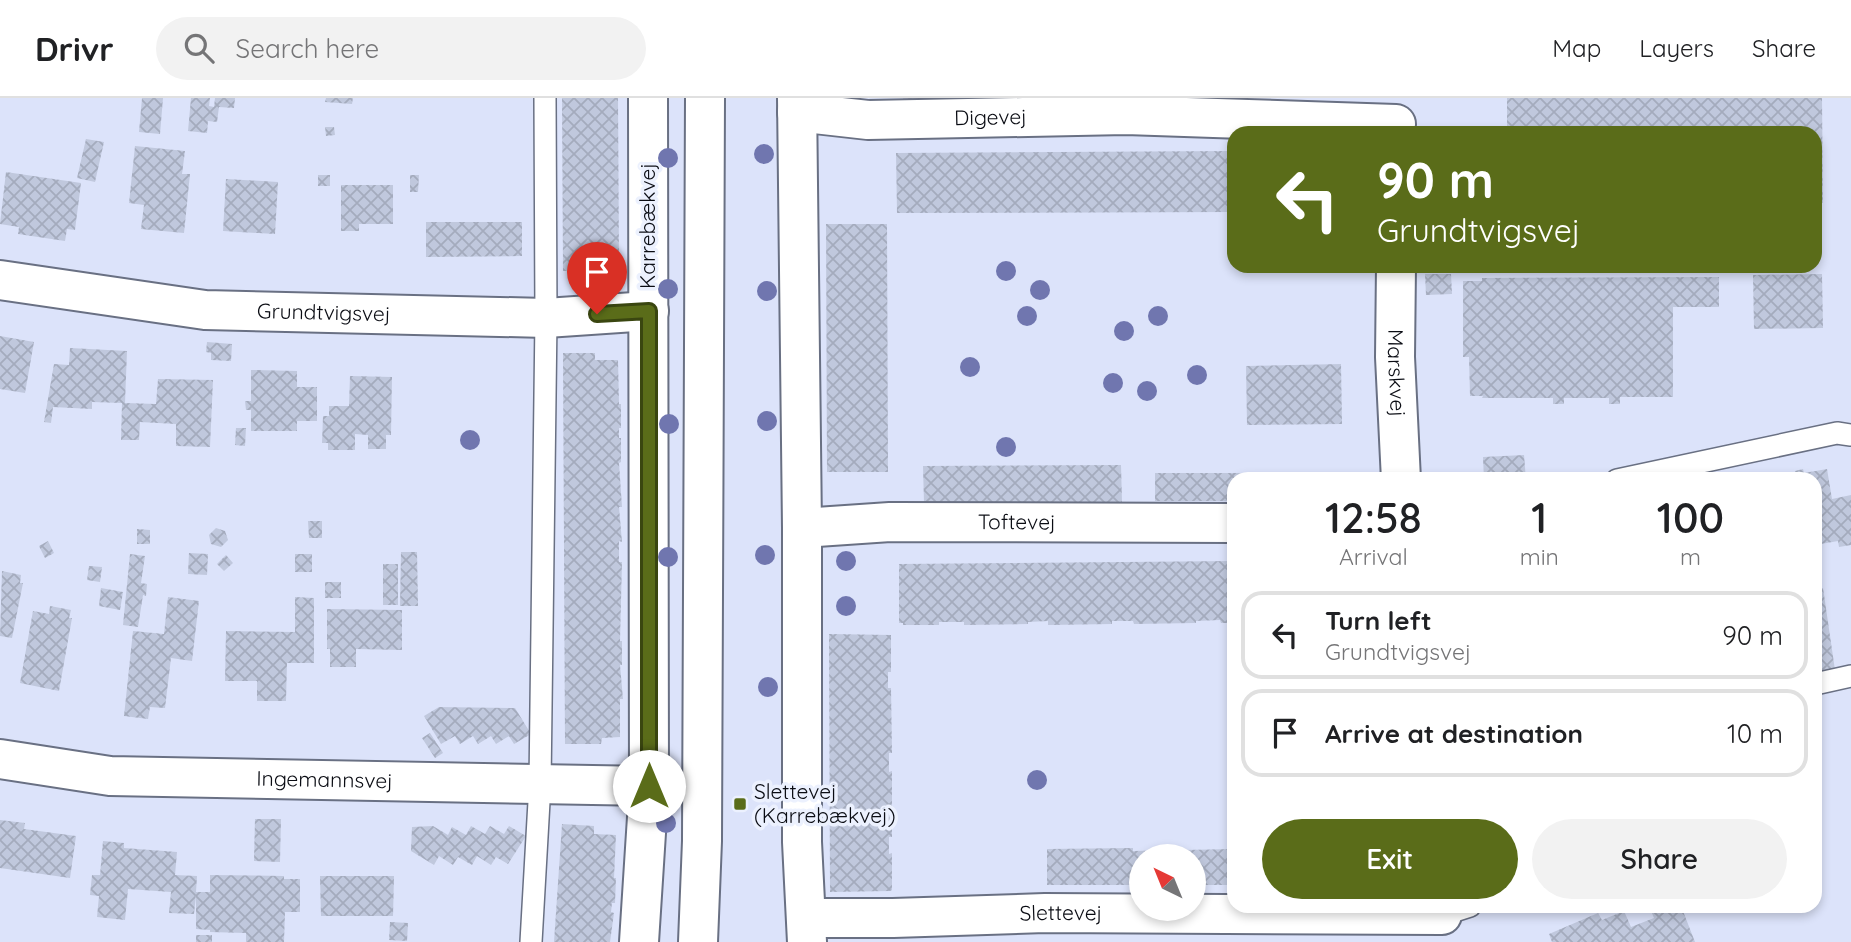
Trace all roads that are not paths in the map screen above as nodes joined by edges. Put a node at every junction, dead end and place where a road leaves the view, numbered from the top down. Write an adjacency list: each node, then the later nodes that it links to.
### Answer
1 (545, 98): 9 (lane)
2 (648, 98): 8 (street, Karrebækvej)
3 (705, 98): 24 (street)
4 (797, 105): 5 (street, Digevej); 14 (street)
5 (1397, 118)
6 (1396, 273): 11 (street, Marskvej)
7 (0, 280): 9 (street, Grundtvigsvej)
8 (649, 311): 9 (street, Grundtvigsvej); 19 (street, Karrebækvej)
9 (546, 318): 18 (lane)
10 (1851, 435): 12 (lane)
11 (1401, 472)
12 (1654, 472)
13 (1227, 523): 14 (street, Toftevej)
14 (802, 528): 21 (street)
15 (1851, 676): 16 (lane)
16 (1822, 682)
17 (0, 759): 18 (street, Ingemannsvej)
18 (540, 784): 19 (street, Ingemannsvej); 22 (lane)
19 (649, 786): 23 (street, Karrebækvej)
20 (1449, 918): 21 (street, Slettevej)
21 (807, 930)
22 (531, 942)
23 (639, 942)
24 (698, 942)

